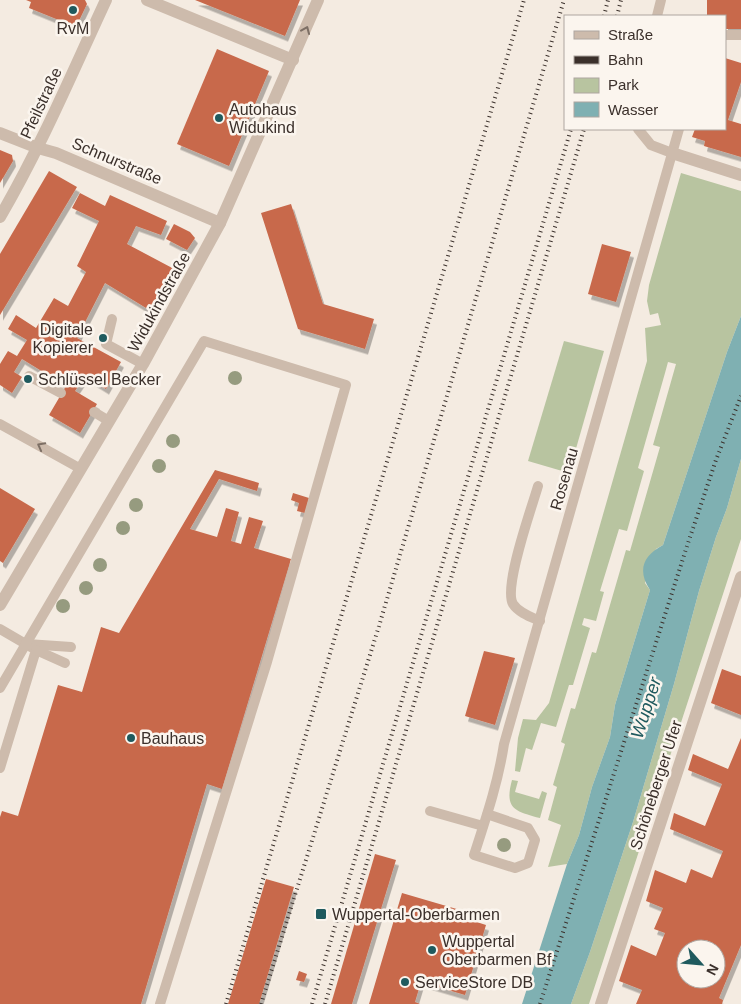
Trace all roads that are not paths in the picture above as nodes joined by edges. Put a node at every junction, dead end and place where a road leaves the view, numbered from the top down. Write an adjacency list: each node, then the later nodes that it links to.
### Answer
1 (106, 0): 12 (street, Pfeilstraße)
2 (147, 0): 8 (street)
3 (318, 0): 8 (street, Widukindstraße, one-way to 3)
4 (661, 0): 5 (lane)
5 (657, 15)
6 (726, 35): 7 (lane)
7 (741, 35)
8 (293, 60): 16 (street, Widukindstraße)
9 (639, 130): 13 (lane)
10 (679, 130): 13 (lane, Rosenau)
11 (0, 133): 12 (street, Schnurstraße)
12 (38, 148): 15 (street, Pfeilstraße); 16 (street, Schnurstraße)
13 (672, 153): 14 (street); 28 (lane, Rosenau)
14 (741, 175)
15 (0, 216)
16 (220, 223): 18 (street, Widukindstraße)
17 (112, 319): 18 (lane)
18 (142, 364): 22 (street, Widukindstraße)
19 (29, 376): 20 (lane)
20 (61, 393)
21 (94, 412): 22 (lane)
22 (109, 421): 24 (street, Widukindstraße)
23 (0, 424): 24 (lane, one-way to 23)
24 (81, 469): 27 (street, Widukindstraße)
25 (538, 486): 30 (lane)
26 (741, 577): 42 (street, Schöneberger Ufer)
27 (0, 605)
28 (544, 606): 29 (lane); 30 (lane, Rosenau)
29 (555, 610)
30 (540, 621): 39 (lane, Rosenau)
31 (0, 629): 32 (lane)
32 (26, 644): 33 (lane); 34 (lane); 36 (lane); 41 (lane)
33 (71, 647)
34 (36, 650): 35 (lane); 37 (lane)
35 (65, 662)
36 (0, 688)
37 (0, 768)
38 (430, 811): 40 (lane)
39 (487, 814): 40 (lane, Rosenau); 40 (lane, Rosenau)
40 (483, 826)
41 (160, 1004)
42 (601, 1004)

